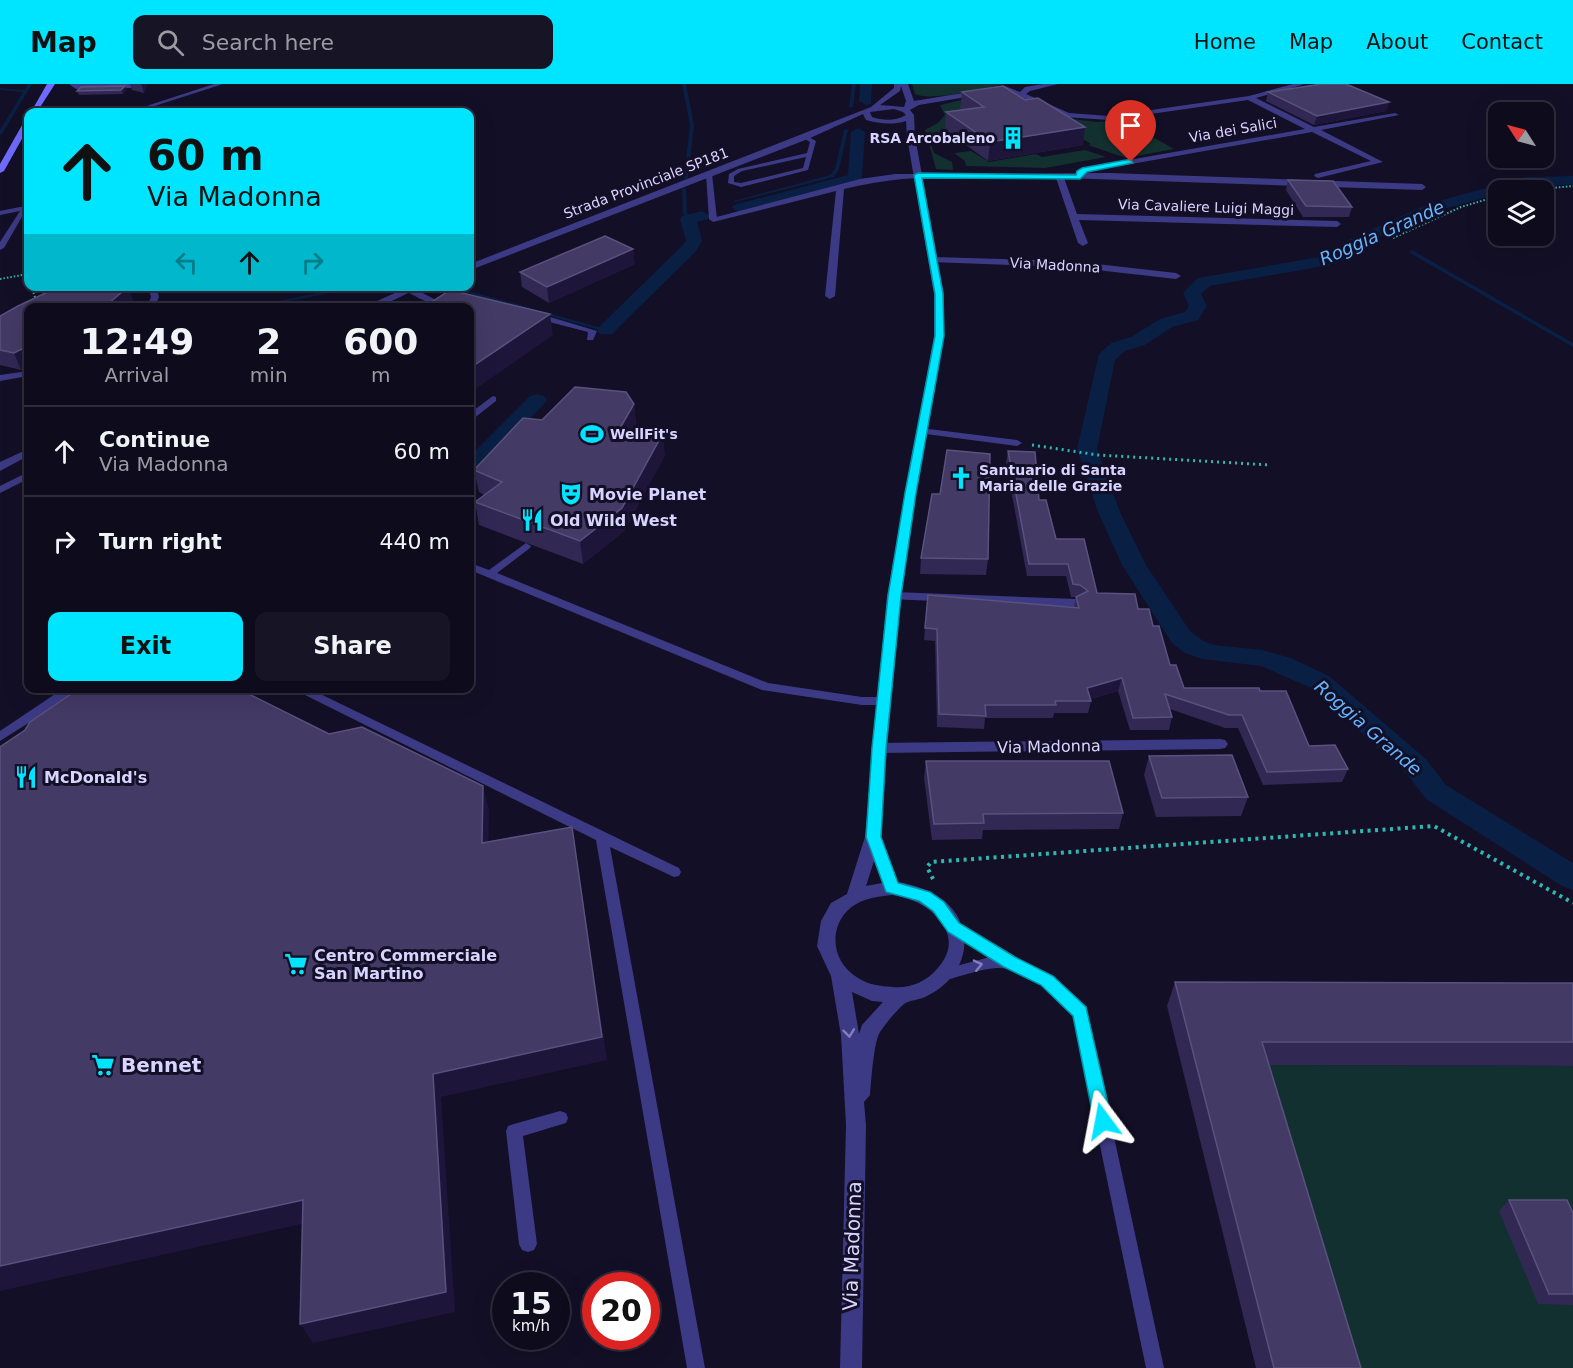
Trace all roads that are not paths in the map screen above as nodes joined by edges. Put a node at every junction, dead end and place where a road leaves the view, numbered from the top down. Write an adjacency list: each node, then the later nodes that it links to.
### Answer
1 (51, 84): 16 (main road)
2 (72, 84): 9 (lane)
3 (220, 84): 17 (lane)
4 (898, 84): 18 (street)
5 (904, 84): 13 (street)
6 (1021, 84): 10 (street); 11 (street)
7 (1054, 84): 10 (street)
8 (1301, 84): 14 (street)
9 (131, 86)
10 (1039, 86): 12 (street)
11 (1005, 88): 12 (street); 15 (street)
12 (1021, 95): 14 (street)
13 (908, 96): 15 (street); 20 (street)
14 (1249, 98): 25 (street)
15 (932, 101): 20 (street)
16 (36, 108)
17 (144, 108)
18 (875, 108): 19 (street, Strada Provinciale SP181); 20 (street)
19 (866, 112): 22 (street); 24 (street, Strada Provinciale SP181)
20 (908, 114): 23 (street); 28 (street)
21 (1395, 115): 25 (street, Via dei Salici)
22 (874, 120): 23 (street, Strada Provinciale SP181); 24 (street, Strada Provinciale SP181)
23 (886, 122): 28 (street)
24 (833, 126): 27 (street, Strada Provinciale SP181)
25 (1313, 129): 34 (street, Via dei Salici); 35 (street)
26 (24, 136): 30 (main road)
27 (805, 136): 29 (lane); 31 (street, Strada Provinciale SP181)
28 (910, 137): 32 (street)
29 (810, 154): 29 (lane)
30 (0, 171)
31 (709, 174): 42 (lane); 47 (street, Strada Provinciale SP181)
32 (918, 175): 33 (street, Via Cavaliere Luigi Maggi); 37 (street); 46 (street)
33 (1060, 177): 34 (street, Via Cavaliere Luigi Maggi); 41 (street)
34 (1080, 177): 35 (street, Via Cavaliere Luigi Maggi)
35 (1311, 182): 36 (street, Via Cavaliere Luigi Maggi)
36 (1422, 187)
37 (840, 188): 42 (street); 51 (street)
38 (24, 209): 40 (lane)
39 (24, 211): 45 (lane)
40 (0, 213)
41 (1075, 217): 43 (street, Via Cavaliere Luigi Maggi); 44 (street)
42 (713, 219)
43 (1337, 224)
44 (1083, 243)
45 (0, 248)
46 (934, 260): 48 (street, Via Madonna); 62 (street)
47 (474, 265)
48 (1176, 276)
49 (408, 291): 53 (street)
50 (419, 291): 54 (lane)
51 (830, 296)
52 (454, 299): 55 (lane)
53 (379, 303)
54 (435, 303)
55 (435, 303)
56 (528, 314): 57 (lane)
57 (590, 338)
58 (24, 375): 59 (lane)
59 (0, 378)
60 (494, 399): 61 (lane)
61 (474, 414)
62 (921, 431): 63 (lane); 71 (street)
63 (1017, 442)
64 (24, 454): 65 (street)
65 (0, 467)
66 (24, 477): 67 (lane)
67 (0, 490)
68 (526, 546): 70 (lane)
69 (474, 568): 70 (lane)
70 (490, 574): 76 (lane)
71 (894, 596): 72 (street); 76 (street)
72 (1076, 603)
73 (66, 693): 78 (lane)
74 (68, 693): 77 (lane)
75 (307, 693): 81 (lane)
76 (884, 701): 80 (street)
77 (50, 722)
78 (0, 737)
79 (1220, 744): 80 (street, Via Madonna)
80 (879, 748): 82 (street)
81 (602, 837): 83 (lane); 94 (lane)
82 (873, 837): 84 (street); 85 (street)
83 (674, 872)
84 (892, 888): 85 (street, Via Madonna); 86 (street, Via Madonna)
85 (855, 895): 89 (street, Via Madonna)
86 (954, 927): 87 (lane); 88 (street)
87 (1010, 962): 88 (lane, one-way to 87); 96 (lane)
88 (946, 974): 90 (street, Via Madonna)
89 (840, 975): 90 (street, Via Madonna); 92 (street, Via Madonna, one-way to 92)
90 (900, 996): 92 (street, Via Madonna)
91 (560, 1118): 93 (lane)
92 (856, 1125): 95 (street, Via Madonna)
93 (528, 1244)
94 (696, 1368)
95 (851, 1368)
96 (1155, 1368)

